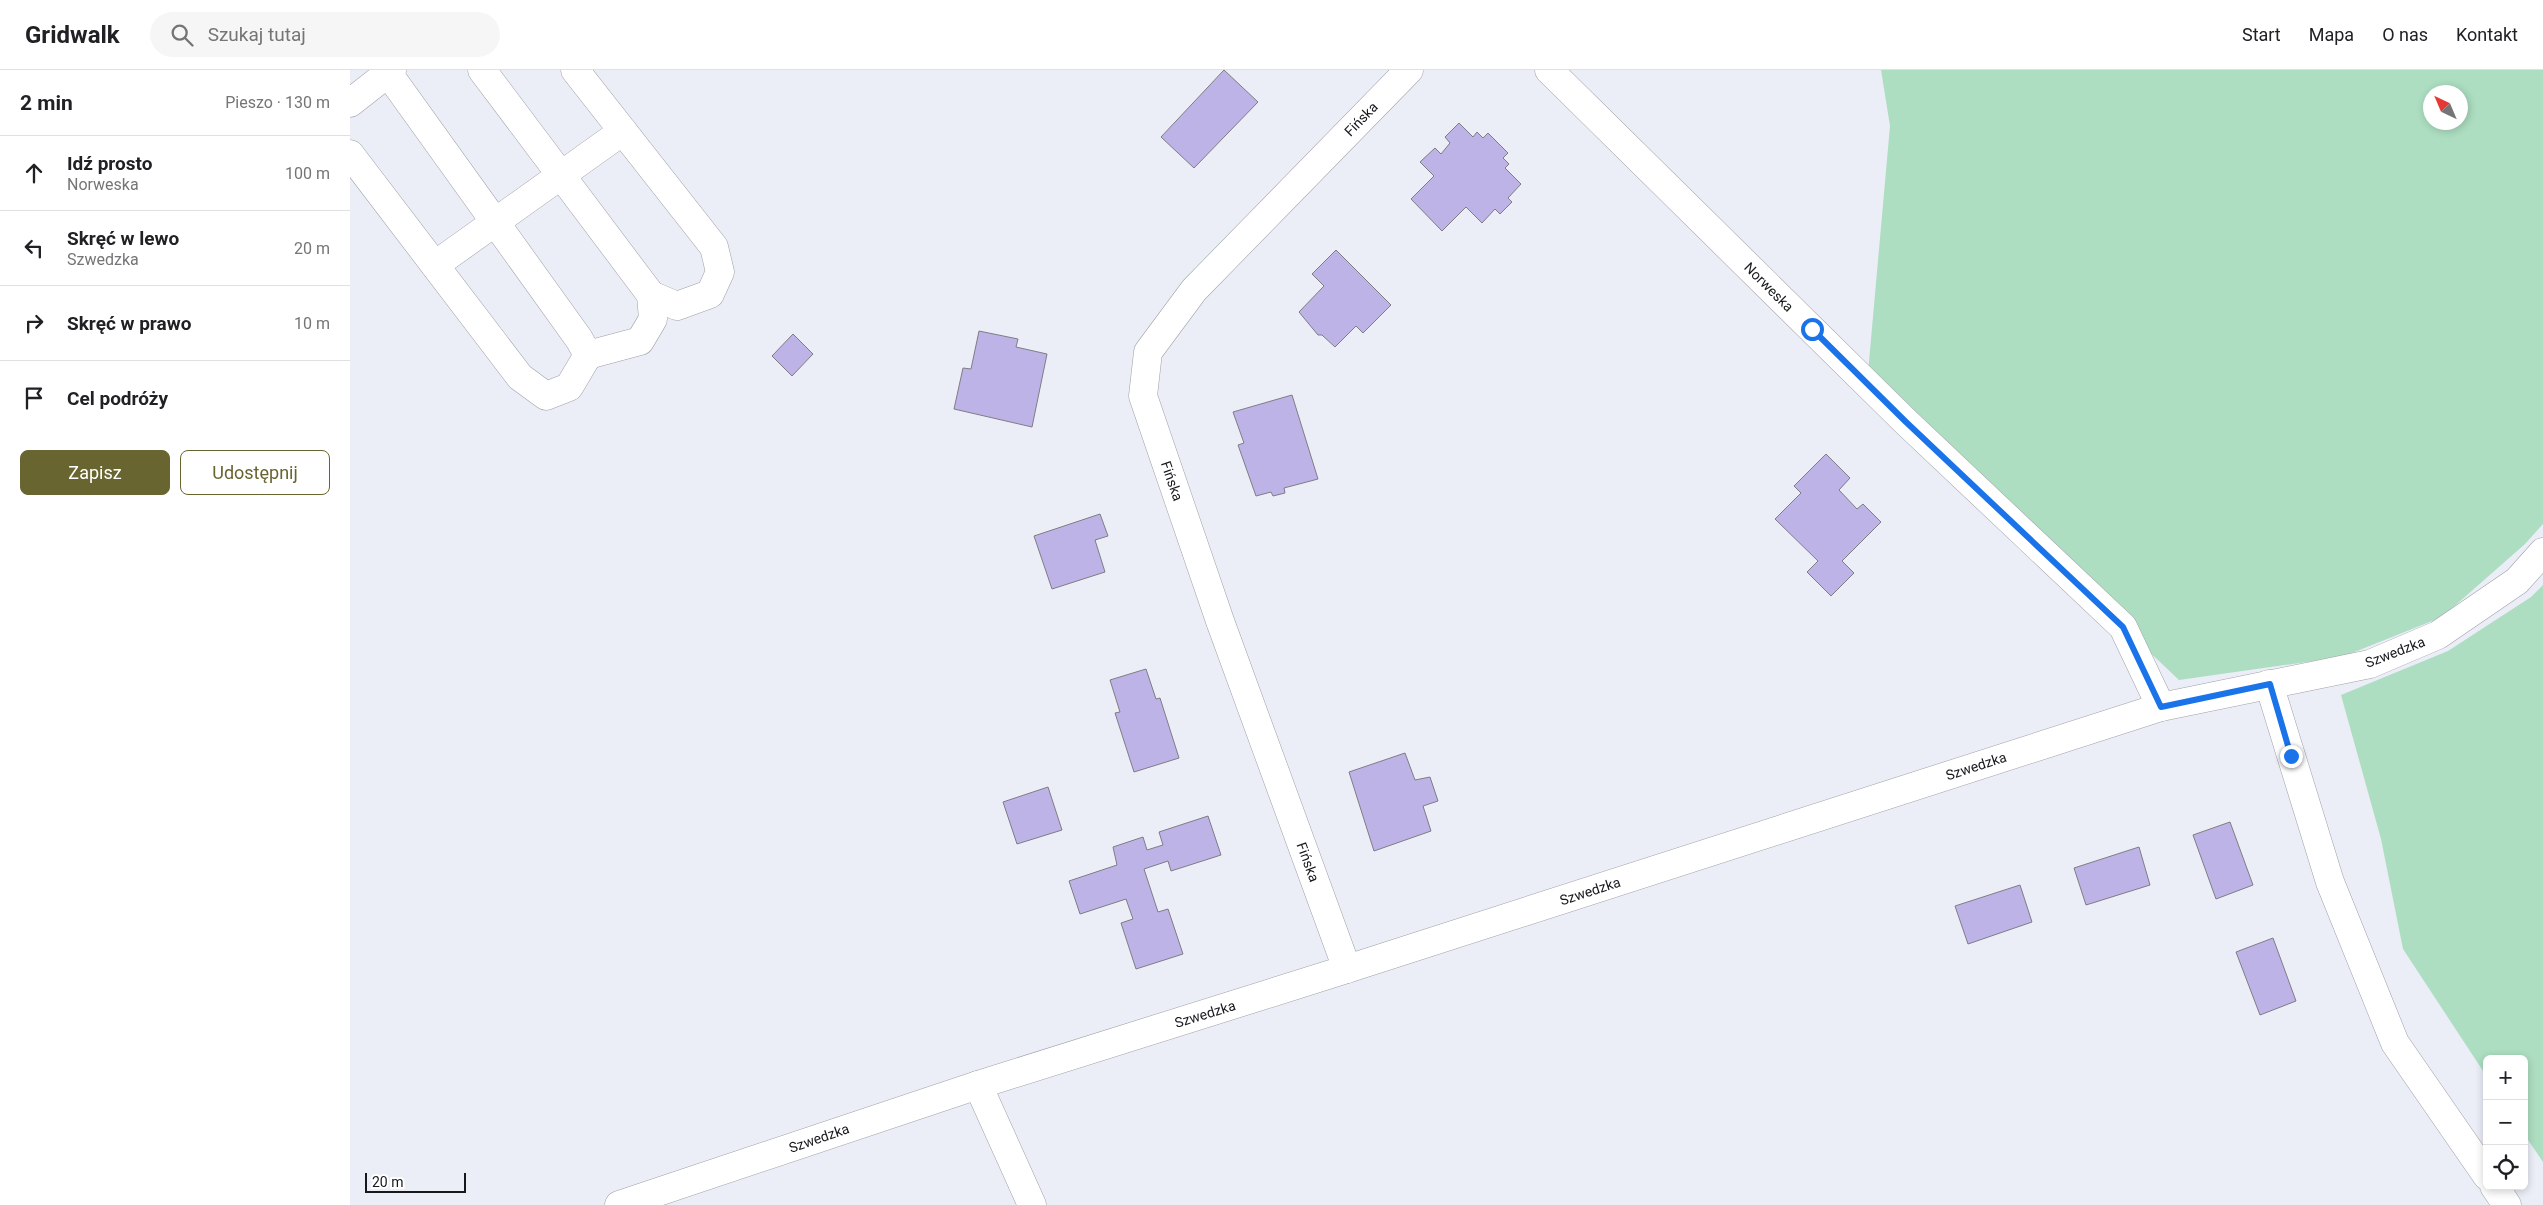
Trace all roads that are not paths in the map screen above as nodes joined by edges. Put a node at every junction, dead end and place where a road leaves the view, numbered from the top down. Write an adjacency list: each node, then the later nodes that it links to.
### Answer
1 (482, 70): 9 (street)
2 (575, 70): 7 (street)
3 (1409, 70): 17 (street, Fińska)
4 (1549, 70): 16 (street, Norweska)
5 (390, 72): 6 (street); 10 (street)
6 (350, 103)
7 (623, 131): 9 (street); 12 (street)
8 (350, 154): 11 (street)
9 (562, 176): 10 (street); 12 (street)
10 (496, 223): 11 (street); 13 (street)
11 (435, 265): 13 (street)
12 (651, 295): 13 (street)
13 (588, 355)
14 (2543, 552): 15 (street, Szwedzka)
15 (2270, 684): 16 (street, Szwedzka); 19 (street)
16 (2161, 707): 17 (street, Szwedzka)
17 (1347, 969): 18 (street, Szwedzka)
18 (978, 1085): 21 (street, Szwedzka); 22 (street)
19 (2483, 1170)
20 (2497, 1190): 23 (street)
21 (619, 1205)
22 (1032, 1205)
23 (2507, 1205)

